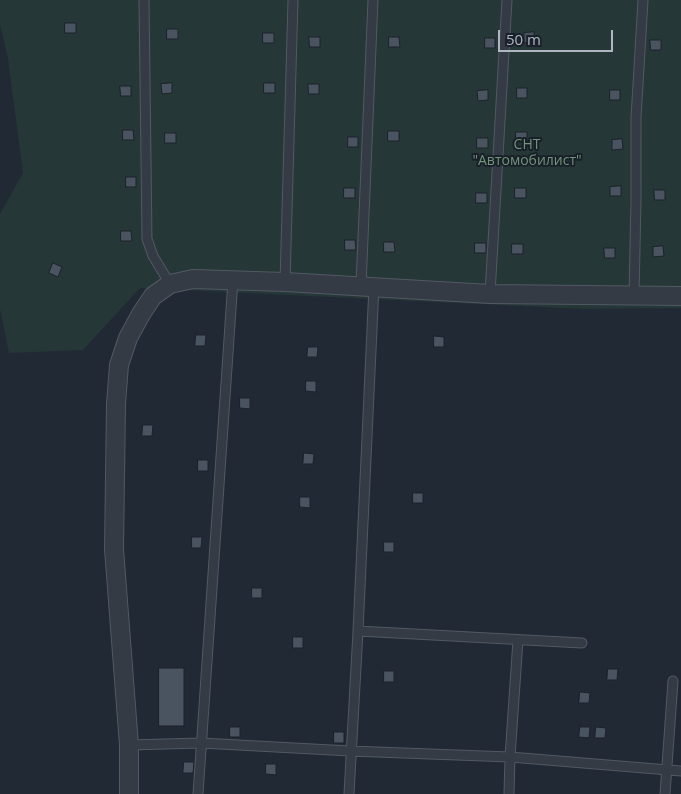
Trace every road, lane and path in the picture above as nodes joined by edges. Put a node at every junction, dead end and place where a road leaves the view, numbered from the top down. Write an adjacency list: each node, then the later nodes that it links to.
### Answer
1 (144, 0): 8 (lane)
2 (293, 0): 7 (lane)
3 (373, 0): 9 (lane)
4 (507, 0): 10 (lane)
5 (643, 0): 11 (lane)
6 (233, 280): 7 (street); 8 (street); 17 (lane)
7 (285, 282): 9 (street)
8 (170, 284): 18 (street)
9 (368, 286): 10 (street); 13 (lane)
10 (490, 294): 11 (street)
11 (634, 296): 12 (street)
12 (681, 296)
13 (358, 631): 14 (lane); 19 (lane)
14 (518, 640): 15 (lane); 20 (lane)
15 (582, 643)
16 (673, 681): 21 (lane)
17 (201, 743): 18 (lane); 19 (lane); 24 (lane)
18 (129, 745): 23 (street)
19 (350, 751): 20 (lane); 25 (lane)
20 (510, 756): 21 (lane); 26 (lane)
21 (666, 771): 22 (lane); 27 (lane)
22 (681, 771)
23 (129, 794)
24 (198, 794)
25 (349, 794)
26 (509, 794)
27 (665, 794)

